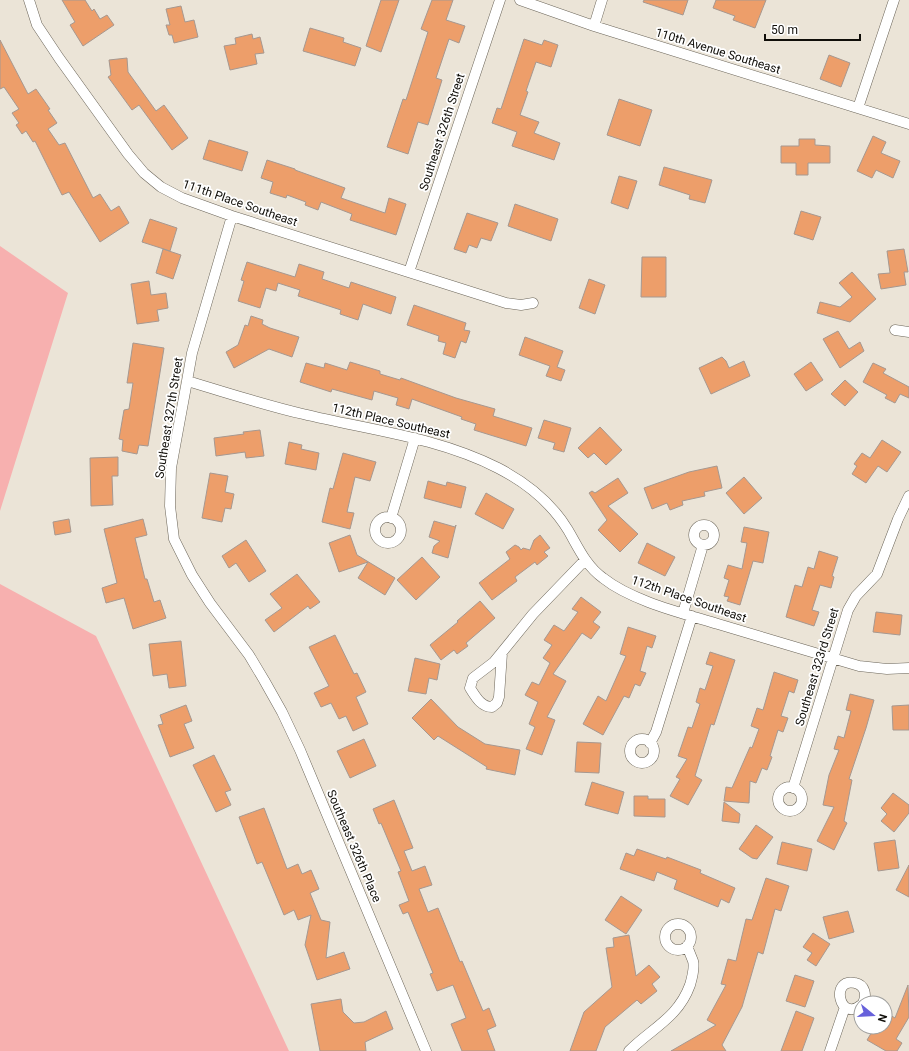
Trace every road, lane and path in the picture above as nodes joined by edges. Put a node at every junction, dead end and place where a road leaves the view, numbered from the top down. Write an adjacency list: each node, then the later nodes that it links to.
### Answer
1 (29, 0): 9 (street, 111th Place Southeast)
2 (500, 0): 10 (street, Southeast 326th Street)
3 (520, 0): 6 (street, 110th Avenue Southeast)
4 (602, 0): 6 (street)
5 (894, 0): 7 (street)
6 (594, 26): 7 (street, 110th Avenue Southeast)
7 (858, 108): 8 (street, 110th Avenue Southeast)
8 (909, 124)
9 (232, 216): 10 (street, 111th Place Southeast); 14 (street, Southeast 327th Street)
10 (409, 272): 11 (street, 111th Place Southeast)
11 (533, 303)
12 (895, 330): 13 (street)
13 (909, 332)
14 (187, 381): 15 (street, 112th Place Southeast); 22 (street, Southeast 327th Street)
15 (415, 438): 17 (street); 19 (street, 112th Place Southeast)
16 (909, 496): 23 (street, Southeast 323rd Street)
17 (391, 518)
18 (703, 545): 20 (street)
19 (585, 560): 20 (street, 112th Place Southeast); 21 (street)
20 (688, 615): 23 (street, 112th Place Southeast); 25 (street)
21 (502, 653): 21 (street)
22 (249, 655): 31 (street, Southeast 326th Place)
23 (834, 659): 24 (street, 112th Place Southeast); 26 (street, Southeast 323rd Street)
24 (909, 668)
25 (650, 743)
26 (793, 788)
27 (687, 946): 32 (street)
28 (865, 995): 29 (street)
29 (845, 1007): 30 (street); 33 (street)
30 (853, 1009)
31 (426, 1051)
32 (629, 1051)
33 (830, 1051)

